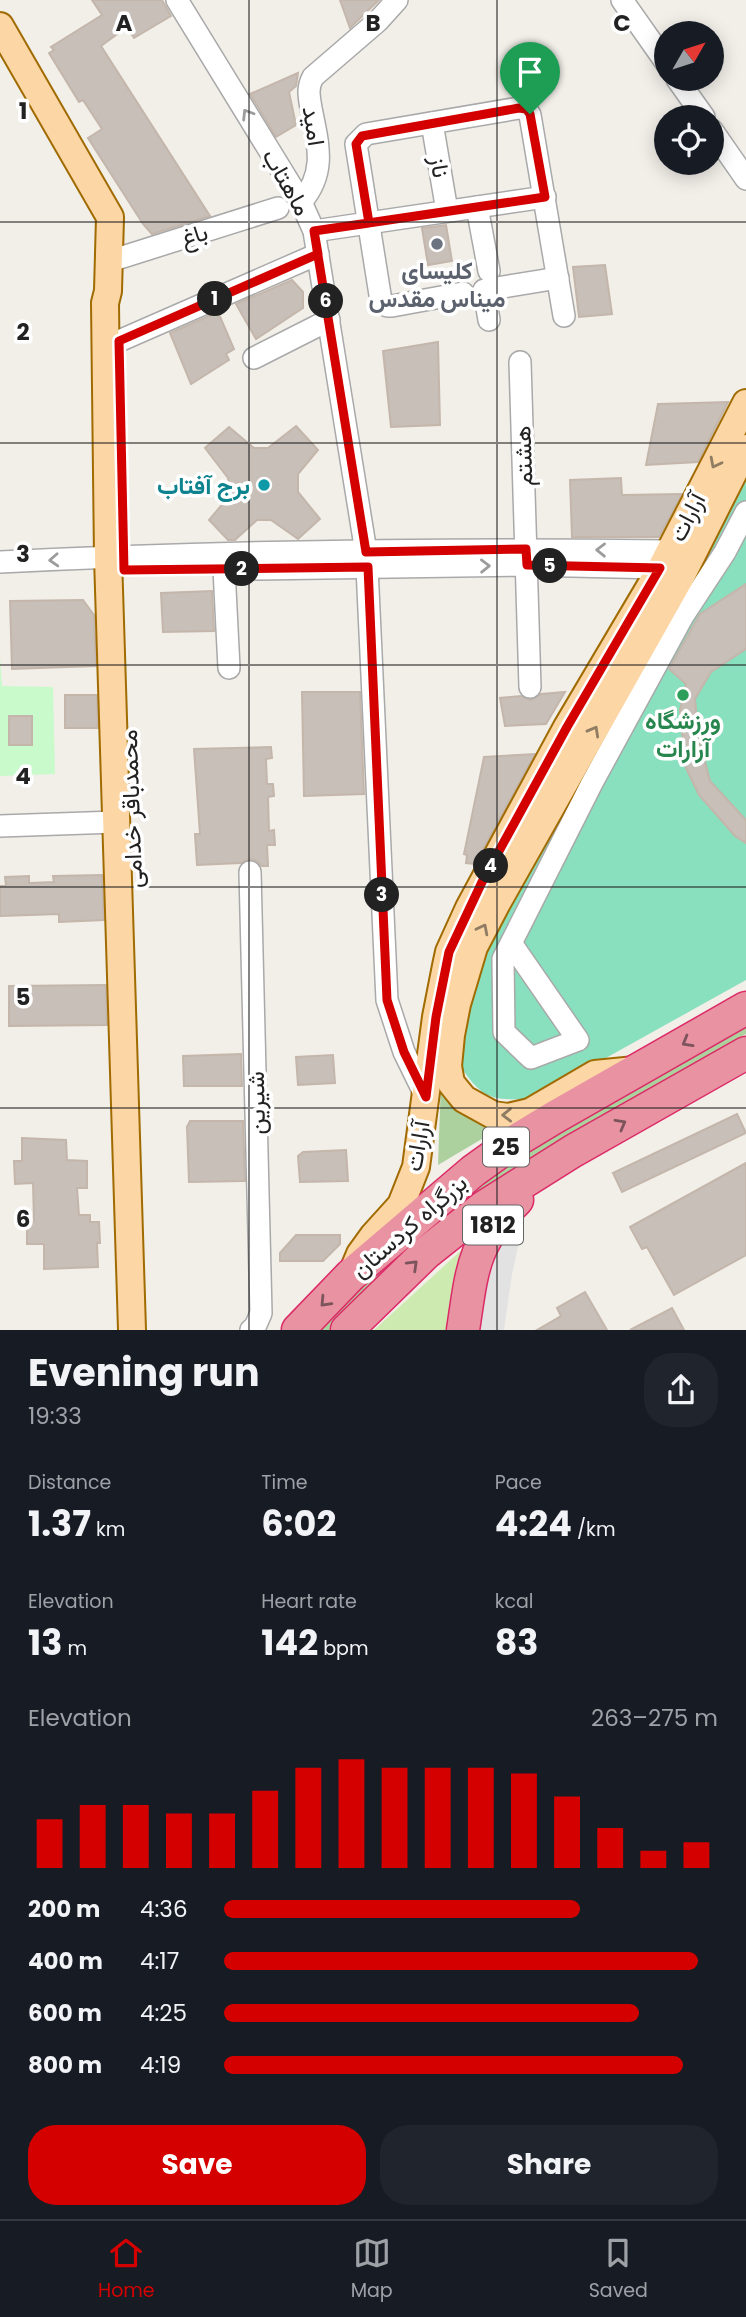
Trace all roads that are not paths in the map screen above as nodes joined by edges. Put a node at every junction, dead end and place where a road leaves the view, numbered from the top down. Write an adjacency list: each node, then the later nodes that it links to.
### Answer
1 (177, 0): 11 (street, ماهتاب, one-way to 1)
2 (397, 0): 11 (street, امید)
3 (622, 0): 5 (street)
4 (0, 26): 17 (main road, محمدباقر خدامی)
5 (654, 46)
6 (0, 50): 17 (main road, محمدباقر خدامی)
7 (432, 123): 10 (street); 14 (street, ناز); 15 (street)
8 (724, 147): 9 (street)
9 (746, 179)
10 (545, 197): 12 (street); 20 (street)
11 (301, 202): 16 (street, ماهتاب)
12 (477, 207): 14 (street); 21 (street)
13 (278, 208): 19 (street, باغ)
14 (447, 211): 15 (street)
15 (369, 223): 16 (street); 21 (street)
16 (314, 231): 18 (street, ماهتاب)
17 (109, 234): 19 (main road, محمدباقر خدامی)
18 (318, 254): 24 (street, ماهتاب); 26 (street)
19 (110, 261): 22 (main road, محمدباقر خدامی)
20 (558, 278): 21 (street); 23 (street)
21 (479, 285): 25 (street)
22 (108, 290): 26 (main road, محمدباقر خدامی); 31 (main road, محمدباقر خدامی)
23 (564, 316)
24 (329, 320): 27 (street); 34 (street, ماهتاب)
25 (489, 320)
26 (119, 341): 31 (main road, محمدباقر خدامی)
27 (254, 358)
28 (520, 362): 33 (street, هشتم)
29 (746, 403): 36 (main road, آرارات, one-way to 36)
30 (746, 448): 36 (main road, آرارات)
31 (114, 495): 37 (main road, محمدباقر خدامی)
32 (746, 514): 45 (street)
33 (527, 557): 34 (street); 36 (street); 40 (street, هشتم)
34 (367, 560): 37 (street); 38 (street); 49 (street, ماهتاب)
35 (0, 562): 37 (street, one-way to 35)
36 (675, 563): 48 (main road, آرارات, one-way to 36); 49 (main road, آرارات)
37 (116, 564): 38 (street); 41 (main road, محمدباقر خدامی)
38 (224, 569): 39 (street)
39 (229, 668)
40 (530, 687)
41 (121, 749): 42 (main road, محمدباقر خدامی); 53 (main road, محمدباقر خدامی)
42 (116, 822): 43 (street); 52 (main road, محمدباقر خدامی)
43 (0, 825)
44 (250, 872): 54 (street, شیرین)
45 (511, 943): 45 (street)
46 (746, 1008): 48 (highway, بزرگراه کردستان / 25, one-way to 48)
47 (746, 1053): 50 (highway, بزرگراه کردستان / 25, one-way to 47)
48 (638, 1069): 51 (highway, بزرگراه کردستان / 25)
49 (426, 1097): 51 (main road, آرارات)
50 (573, 1151): 56 (highway, بزرگراه کردستان / 25, one-way to 50); 57 (highway, 1812)
51 (351, 1275): 55 (highway, بزرگراه کردستان / 25, one-way to 55)
52 (132, 1330)
53 (145, 1330)
54 (251, 1330)
55 (299, 1330)
56 (347, 1330)
57 (463, 1330)

